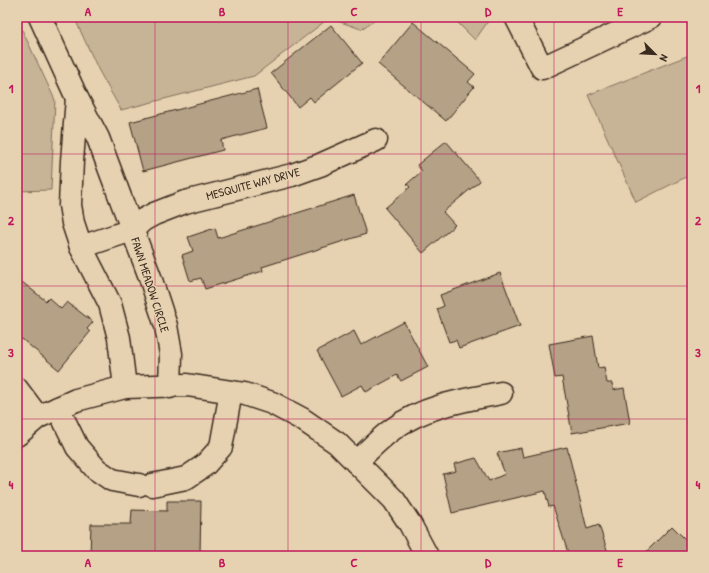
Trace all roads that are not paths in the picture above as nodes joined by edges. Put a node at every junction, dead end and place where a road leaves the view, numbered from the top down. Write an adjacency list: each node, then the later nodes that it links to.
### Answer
1 (40, 17): 4 (street, FAWN MEADOW CIRCLE)
2 (516, 17): 3 (street)
3 (652, 17)
4 (77, 98): 6 (street, FAWN MEADOW CIRCLE); 7 (street, FAWN MEADOW CIRCLE)
5 (376, 140): 6 (street, MESQUITE WAY DRIVE)
6 (132, 230): 7 (street, FAWN MEADOW CIRCLE); 9 (street, FAWN MEADOW CIRCLE)
7 (82, 247): 8 (street, FAWN MEADOW CIRCLE)
8 (125, 387): 9 (street); 13 (street)
9 (170, 387): 11 (street)
10 (17, 388): 14 (street)
11 (231, 392): 13 (street); 16 (street)
12 (501, 393): 16 (street)
13 (58, 408): 14 (street)
14 (38, 417): 15 (street)
15 (17, 435)
16 (356, 462): 17 (street)
17 (427, 556)

